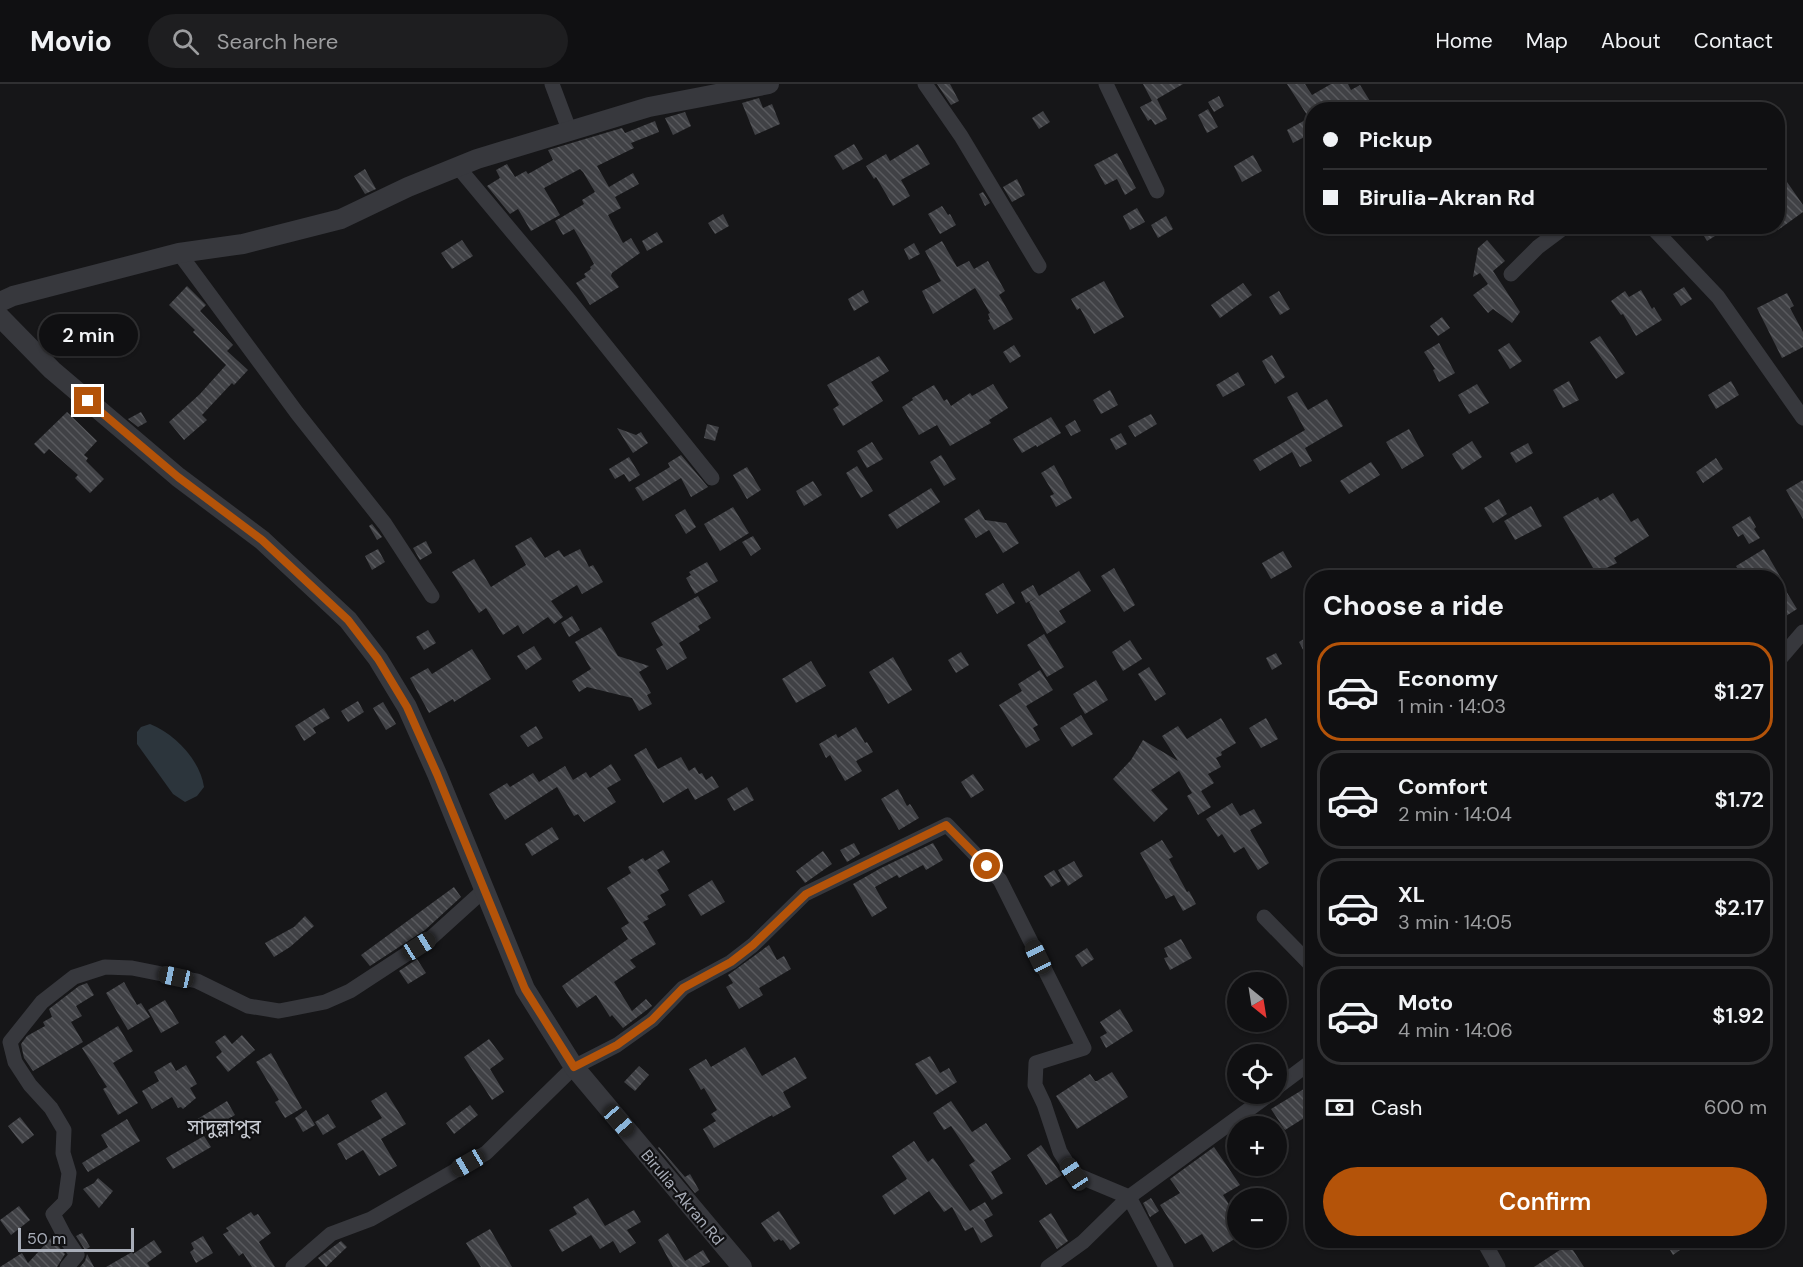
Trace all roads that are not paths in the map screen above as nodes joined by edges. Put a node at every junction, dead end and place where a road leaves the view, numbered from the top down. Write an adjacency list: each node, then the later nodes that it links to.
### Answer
1 (552, 84): 5 (street)
2 (770, 84): 5 (street)
3 (926, 84): 11 (street)
4 (1106, 84): 7 (street)
5 (570, 132): 6 (street)
6 (458, 167): 10 (street); 16 (street)
7 (1157, 191)
8 (1555, 234): 12 (street)
9 (1659, 234): 15 (street)
10 (179, 254): 13 (street); 17 (street)
11 (1039, 266)
12 (1511, 274)
13 (0, 302)
14 (0, 316): 20 (street, Birulia-Akran Rd)
15 (1803, 417)
16 (712, 478)
17 (432, 596)
18 (1803, 632): 19 (street)
19 (1785, 653)
20 (484, 890): 24 (street, Birulia-Akran Rd); 29 (street)
21 (1264, 917): 22 (street)
22 (1305, 959)
23 (1305, 1066): 25 (street)
24 (574, 1067): 27 (street); 30 (street); 31 (street, Birulia-Akran Rd)
25 (1287, 1080)
26 (1256, 1104): 27 (street)
27 (1129, 1197): 32 (street); 33 (street)
28 (1487, 1248): 34 (street)
29 (67, 1267)
30 (293, 1267)
31 (742, 1267)
32 (1048, 1267)
33 (1166, 1267)
34 (1498, 1267)

